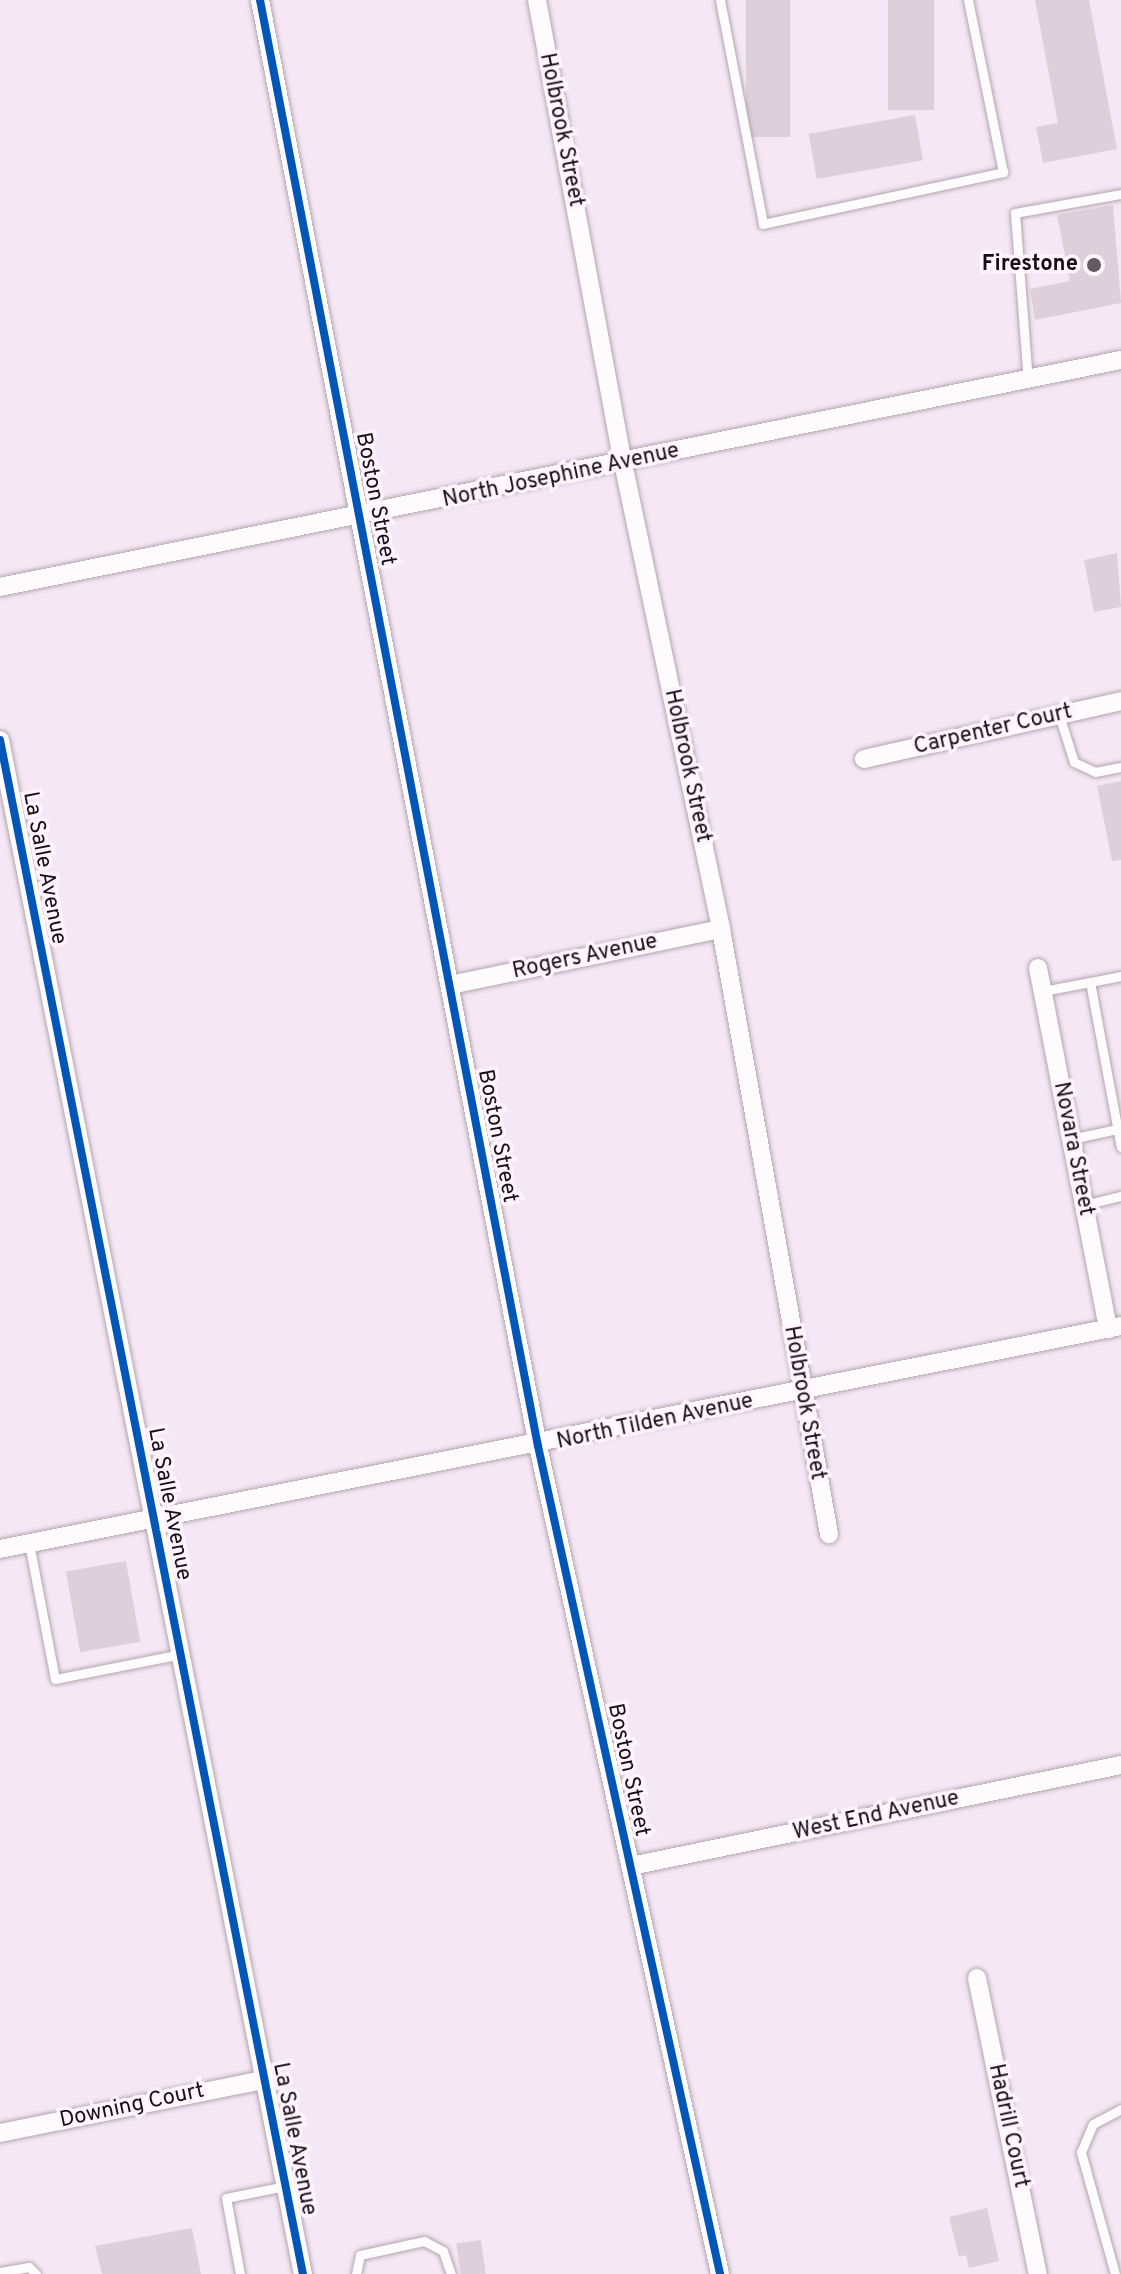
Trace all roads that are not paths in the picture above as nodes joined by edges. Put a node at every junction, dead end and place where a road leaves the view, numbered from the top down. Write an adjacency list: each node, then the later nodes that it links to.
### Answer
1 (260, 0): 9 (street, Boston Street)
2 (537, 0): 8 (street, Holbrook Street)
3 (720, 0): 4 (lane)
4 (968, 0)
5 (1121, 194): 7 (lane)
6 (1121, 360): 7 (street, North Josephine Avenue)
7 (1028, 382): 8 (street, North Josephine Avenue)
8 (623, 463): 9 (street, North Josephine Avenue); 16 (street, Holbrook Street)
9 (360, 517): 10 (street, North Josephine Avenue); 20 (street, Boston Street)
10 (0, 587)
11 (1121, 701): 12 (street, Carpenter Court)
12 (1059, 715): 14 (street, Carpenter Court); 15 (lane)
13 (0, 740): 30 (street, La Salle Avenue)
14 (864, 759)
15 (1121, 767)
16 (721, 929): 20 (street, Rogers Avenue); 28 (street, Holbrook Street)
17 (1038, 968): 21 (street, Novara Street)
18 (1121, 976): 19 (lane)
19 (1090, 982): 21 (lane); 22 (lane)
20 (450, 985): 29 (street, Boston Street)
21 (1043, 991): 23 (street, Novara Street)
22 (1117, 1129): 23 (lane); 24 (lane)
23 (1071, 1139): 26 (street, Novara Street)
24 (1121, 1147)
25 (1121, 1196): 26 (lane)
26 (1084, 1205): 27 (street, Novara Street)
27 (1114, 1328): 28 (street, North Tilden Avenue)
28 (802, 1392): 29 (street, North Tilden Avenue); 31 (street, Holbrook Street)
29 (538, 1446): 30 (street, North Tilden Avenue); 36 (street, Boston Street)
30 (154, 1521): 32 (street, North Tilden Avenue); 34 (street, La Salle Avenue)
31 (829, 1534)
32 (29, 1543): 33 (street, North Tilden Avenue); 34 (lane)
33 (0, 1549)
34 (181, 1654): 38 (street, La Salle Avenue)
35 (1121, 1765): 36 (street, West End Avenue)
36 (631, 1866): 48 (street, Boston Street)
37 (977, 1978): 49 (street, Hadrill Court)
38 (264, 2080): 40 (street, Downing Court); 41 (street, La Salle Avenue)
39 (1121, 2109): 50 (lane)
40 (0, 2133)
41 (285, 2186): 44 (lane); 45 (street, La Salle Avenue)
42 (0, 2272): 43 (lane)
43 (36, 2274)
44 (240, 2274)
45 (303, 2274)
46 (356, 2274): 47 (lane)
47 (451, 2274)
48 (720, 2274)
49 (1038, 2274)
50 (1115, 2274)

